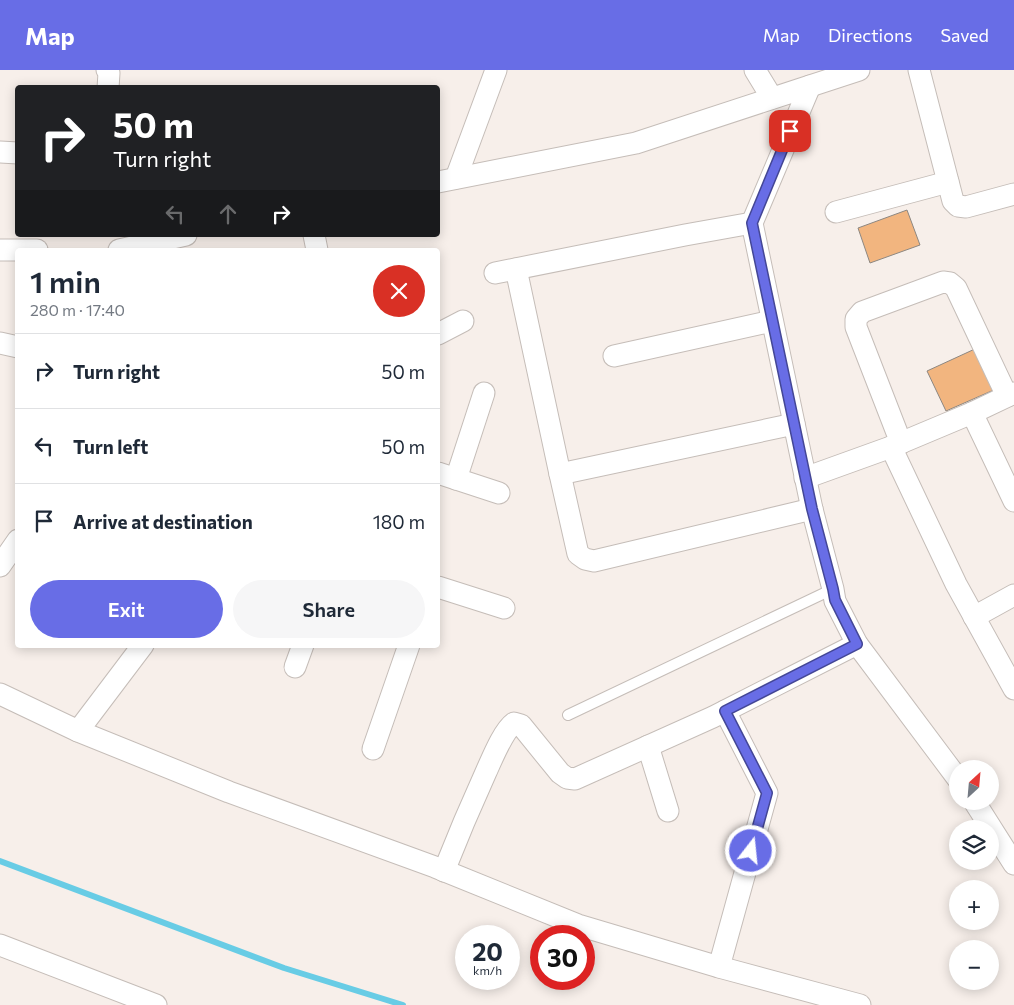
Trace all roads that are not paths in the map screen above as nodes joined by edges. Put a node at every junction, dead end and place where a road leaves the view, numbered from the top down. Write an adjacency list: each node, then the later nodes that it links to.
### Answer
1 (108, 70): 7 (street)
2 (496, 70): 12 (street)
3 (755, 70): 9 (street)
4 (858, 70): 6 (street)
5 (919, 70): 13 (street)
6 (835, 73): 8 (street)
7 (108, 85)
8 (810, 86): 9 (street); 16 (street)
9 (772, 98): 12 (street)
10 (0, 152): 11 (street)
11 (15, 152)
12 (447, 180)
13 (948, 182): 14 (street); 15 (street)
14 (1014, 194)
15 (836, 212)
16 (752, 223): 21 (street); 24 (street)
17 (177, 237): 18 (street)
18 (127, 248)
19 (0, 250): 20 (street)
20 (15, 250)
21 (516, 269): 22 (street); 34 (street)
22 (495, 274)
23 (463, 321): 25 (street)
24 (772, 322): 28 (street); 32 (street)
25 (440, 333)
26 (0, 343): 27 (street)
27 (15, 346)
28 (614, 356)
29 (484, 393): 35 (street)
30 (1011, 394): 31 (street); 33 (street)
31 (972, 413): 33 (street); 38 (street)
32 (794, 424): 34 (street); 36 (street)
33 (896, 445): 36 (street); 46 (street)
34 (560, 474): 39 (street)
35 (447, 476): 37 (street)
36 (805, 478): 39 (street)
37 (499, 493)
38 (1014, 501)
39 (812, 509): 43 (street)
40 (15, 545): 41 (street)
41 (0, 566)
42 (440, 588): 45 (street)
43 (833, 589): 47 (street); 55 (lane)
44 (1014, 595): 46 (street)
45 (504, 608)
46 (974, 617): 52 (street)
47 (857, 644): 54 (street); 59 (street)
48 (140, 648): 56 (street)
49 (301, 648): 51 (street)
50 (408, 648): 58 (street)
51 (295, 667)
52 (1014, 689)
53 (0, 694): 56 (street)
54 (725, 711): 57 (street); 65 (street)
55 (568, 715)
56 (78, 731): 63 (street)
57 (648, 746): 61 (street); 63 (street)
58 (373, 749)
59 (949, 767)
60 (980, 810): 62 (street)
61 (668, 811)
62 (1014, 864)
63 (444, 871): 65 (street)
64 (0, 945): 66 (street)
65 (719, 967): 67 (street)
66 (156, 1005)
67 (860, 1005)

